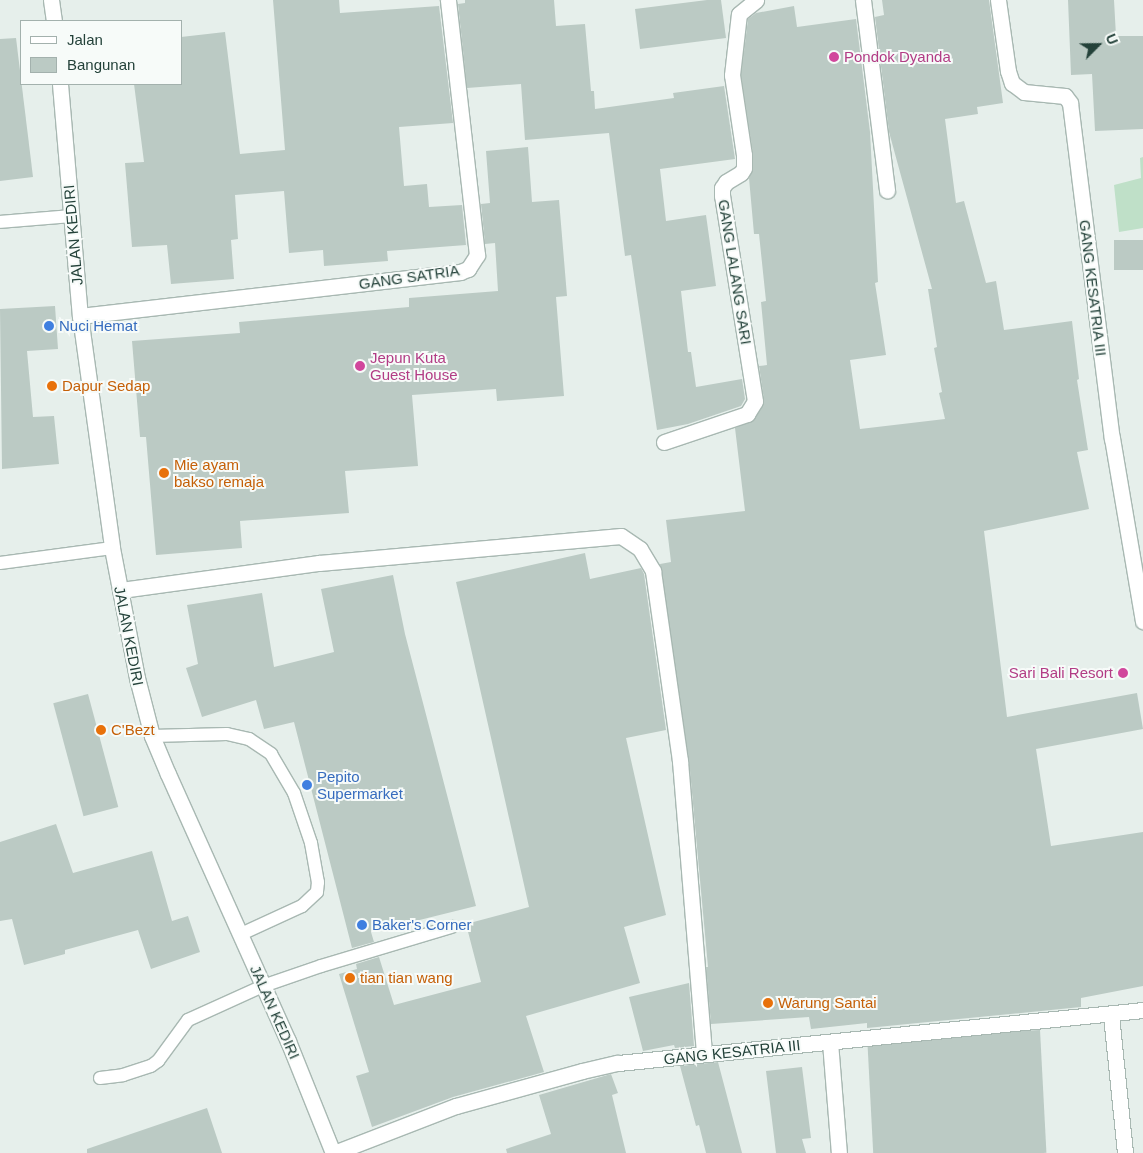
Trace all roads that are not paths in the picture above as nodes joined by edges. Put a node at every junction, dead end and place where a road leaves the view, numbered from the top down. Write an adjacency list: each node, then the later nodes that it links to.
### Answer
1 (51, 0): 6 (street)
2 (448, 0): 11 (street, GANG SATRIA)
3 (756, 0): 12 (street, GANG LALANG SARI)
4 (864, 0): 8 (street)
5 (998, 0): 16 (street, GANG KESATRIA III)
6 (54, 20)
7 (60, 85): 9 (street, JALAN KEDIRI)
8 (887, 190)
9 (72, 216): 10 (lane); 11 (street, JALAN KEDIRI)
10 (0, 222)
11 (80, 316): 13 (street, JALAN KEDIRI)
12 (664, 442)
13 (112, 548): 14 (lane); 15 (street, JALAN KEDIRI)
14 (0, 563)
15 (121, 590): 17 (street, JALAN KEDIRI); 24 (street)
16 (1143, 620)
17 (152, 736): 19 (street, JALAN KEDIRI); 19 (lane)
18 (451, 926): 20 (lane)
19 (240, 934): 20 (street, JALAN KEDIRI)
20 (263, 986): 25 (lane); 26 (street, JALAN KEDIRI)
21 (1143, 1010): 22 (street, GANG KESATRIA III)
22 (1110, 1015): 23 (street, GANG KESATRIA III); 28 (street)
23 (830, 1042): 24 (street, GANG KESATRIA III); 27 (street)
24 (704, 1054): 26 (street, GANG KESATRIA III)
25 (100, 1078)
26 (333, 1153)
27 (839, 1153)
28 (1125, 1153)

